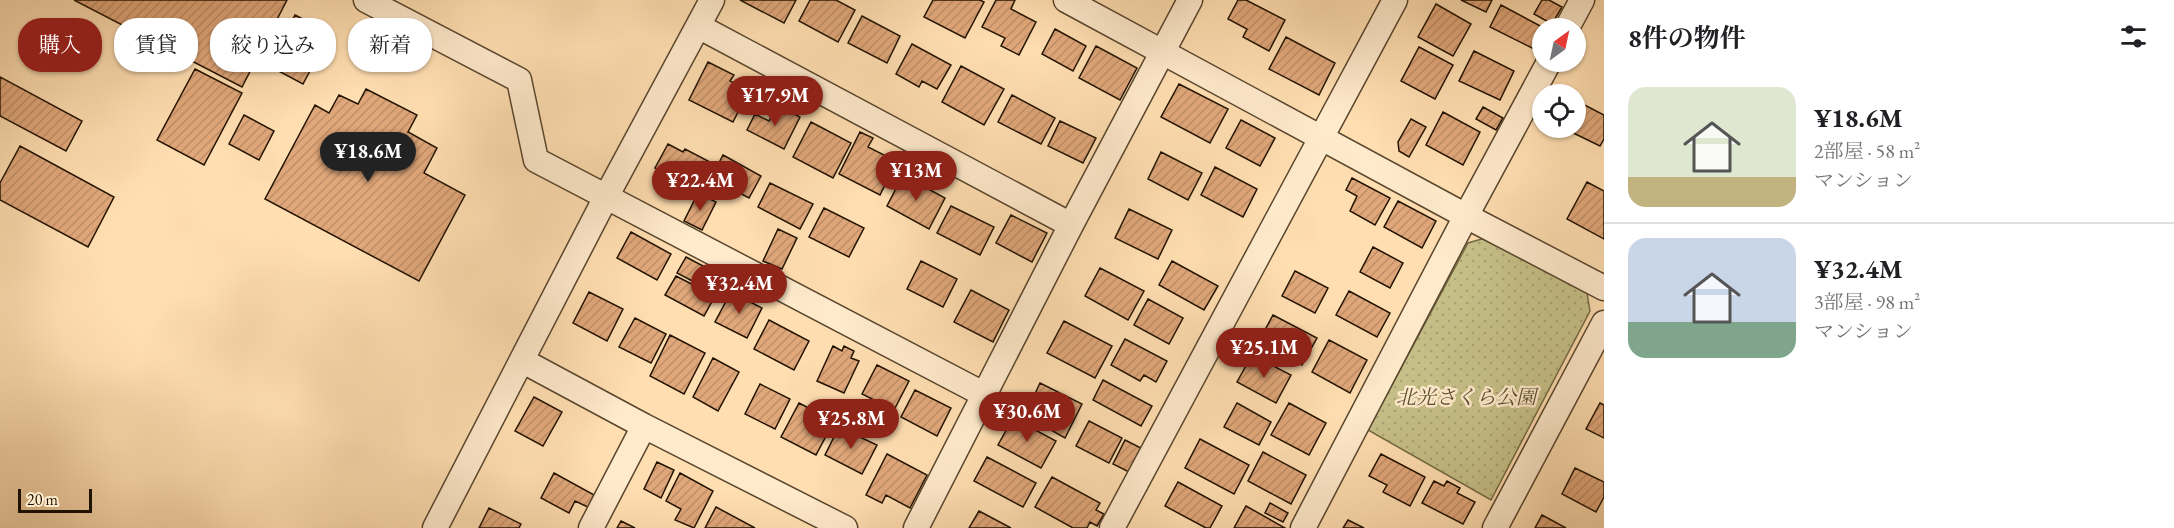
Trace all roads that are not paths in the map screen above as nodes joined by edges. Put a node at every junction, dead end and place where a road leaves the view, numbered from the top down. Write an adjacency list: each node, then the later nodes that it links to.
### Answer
1 (366, 0): 12 (street)
2 (711, 0): 8 (street)
3 (1066, 0): 9 (street)
4 (1190, 0): 9 (street)
5 (1395, 0): 11 (street)
6 (1582, 0): 7 (street)
7 (1572, 18)
8 (698, 26): 12 (street); 14 (street)
9 (1164, 51): 11 (street); 14 (street)
10 (1544, 72): 13 (street)
11 (1323, 138): 13 (street); 24 (street)
12 (606, 197): 17 (street); 18 (street)
13 (1466, 216): 15 (street); 25 (street)
14 (1071, 225): 18 (street)
15 (1604, 288)
16 (1604, 323): 26 (street)
17 (523, 361): 19 (street); 20 (street)
18 (985, 395): 23 (street)
19 (644, 426): 21 (street); 22 (street)
20 (435, 528)
21 (591, 528)
22 (845, 528)
23 (916, 528)
24 (1112, 528)
25 (1303, 528)
26 (1495, 528)

